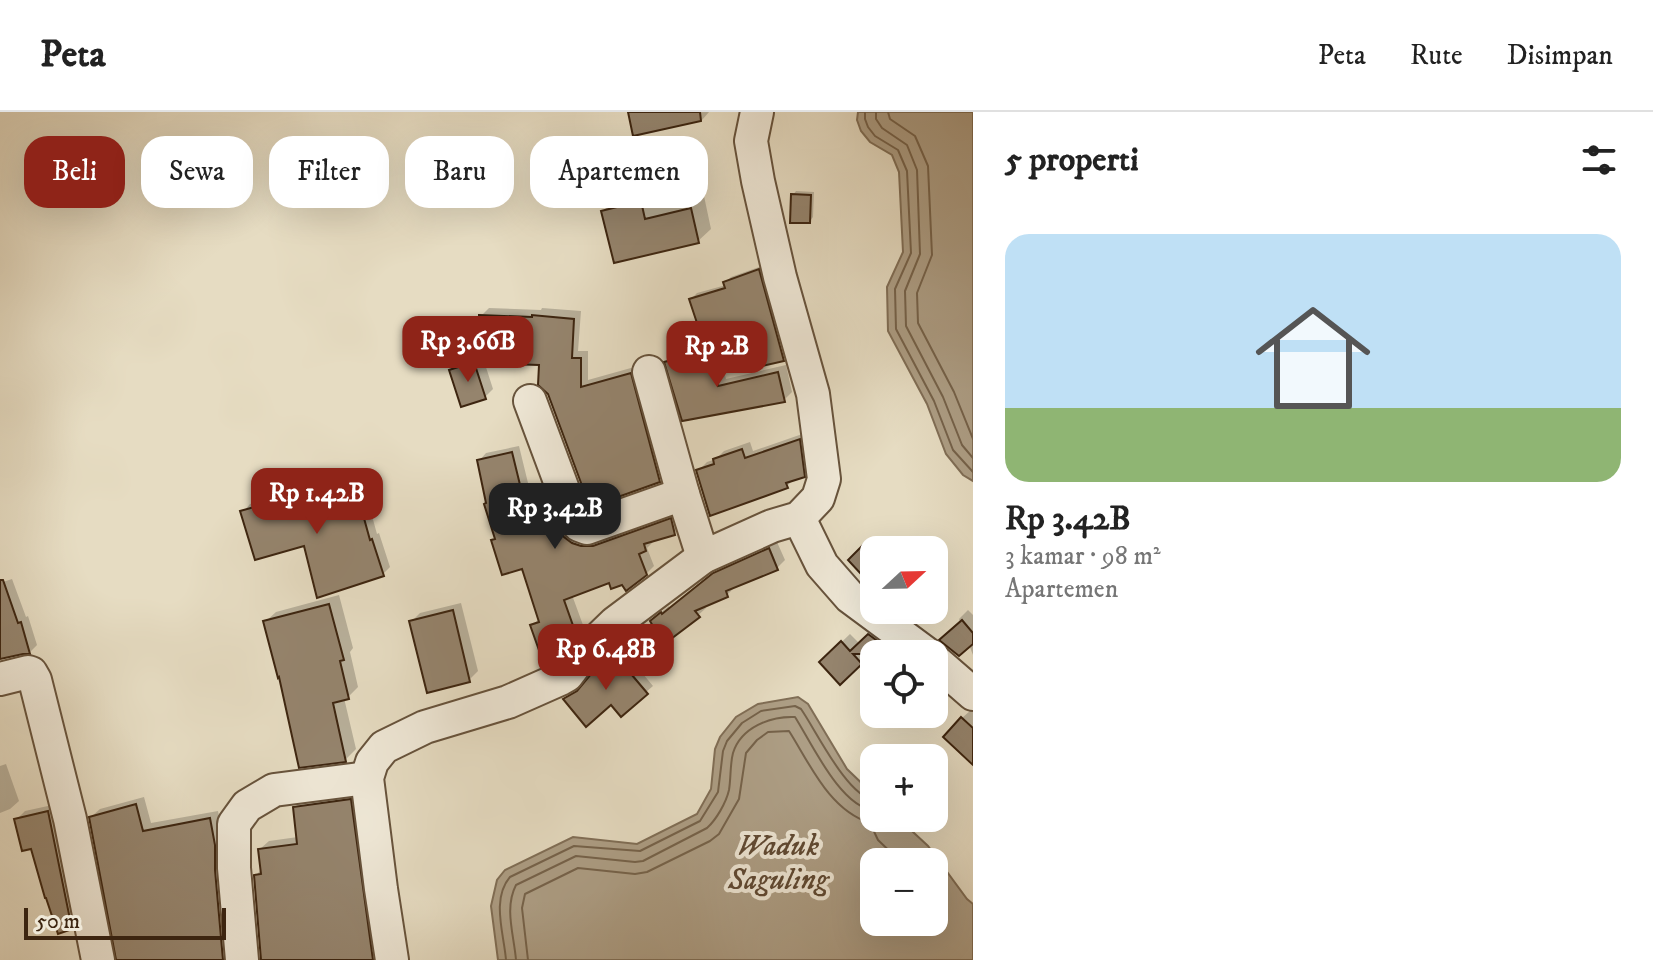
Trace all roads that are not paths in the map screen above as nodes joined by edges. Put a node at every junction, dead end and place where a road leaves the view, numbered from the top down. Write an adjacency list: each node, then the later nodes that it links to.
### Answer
1 (757, 112): 5 (street)
2 (649, 372): 4 (street)
3 (530, 401): 4 (street)
4 (683, 494): 6 (street)
5 (799, 518): 6 (street); 7 (street)
6 (703, 557): 11 (street)
7 (908, 640)
8 (948, 672): 10 (street)
9 (0, 679): 12 (street)
10 (973, 694)
11 (367, 778): 13 (street); 14 (street)
12 (98, 960)
13 (242, 960)
14 (392, 960)

